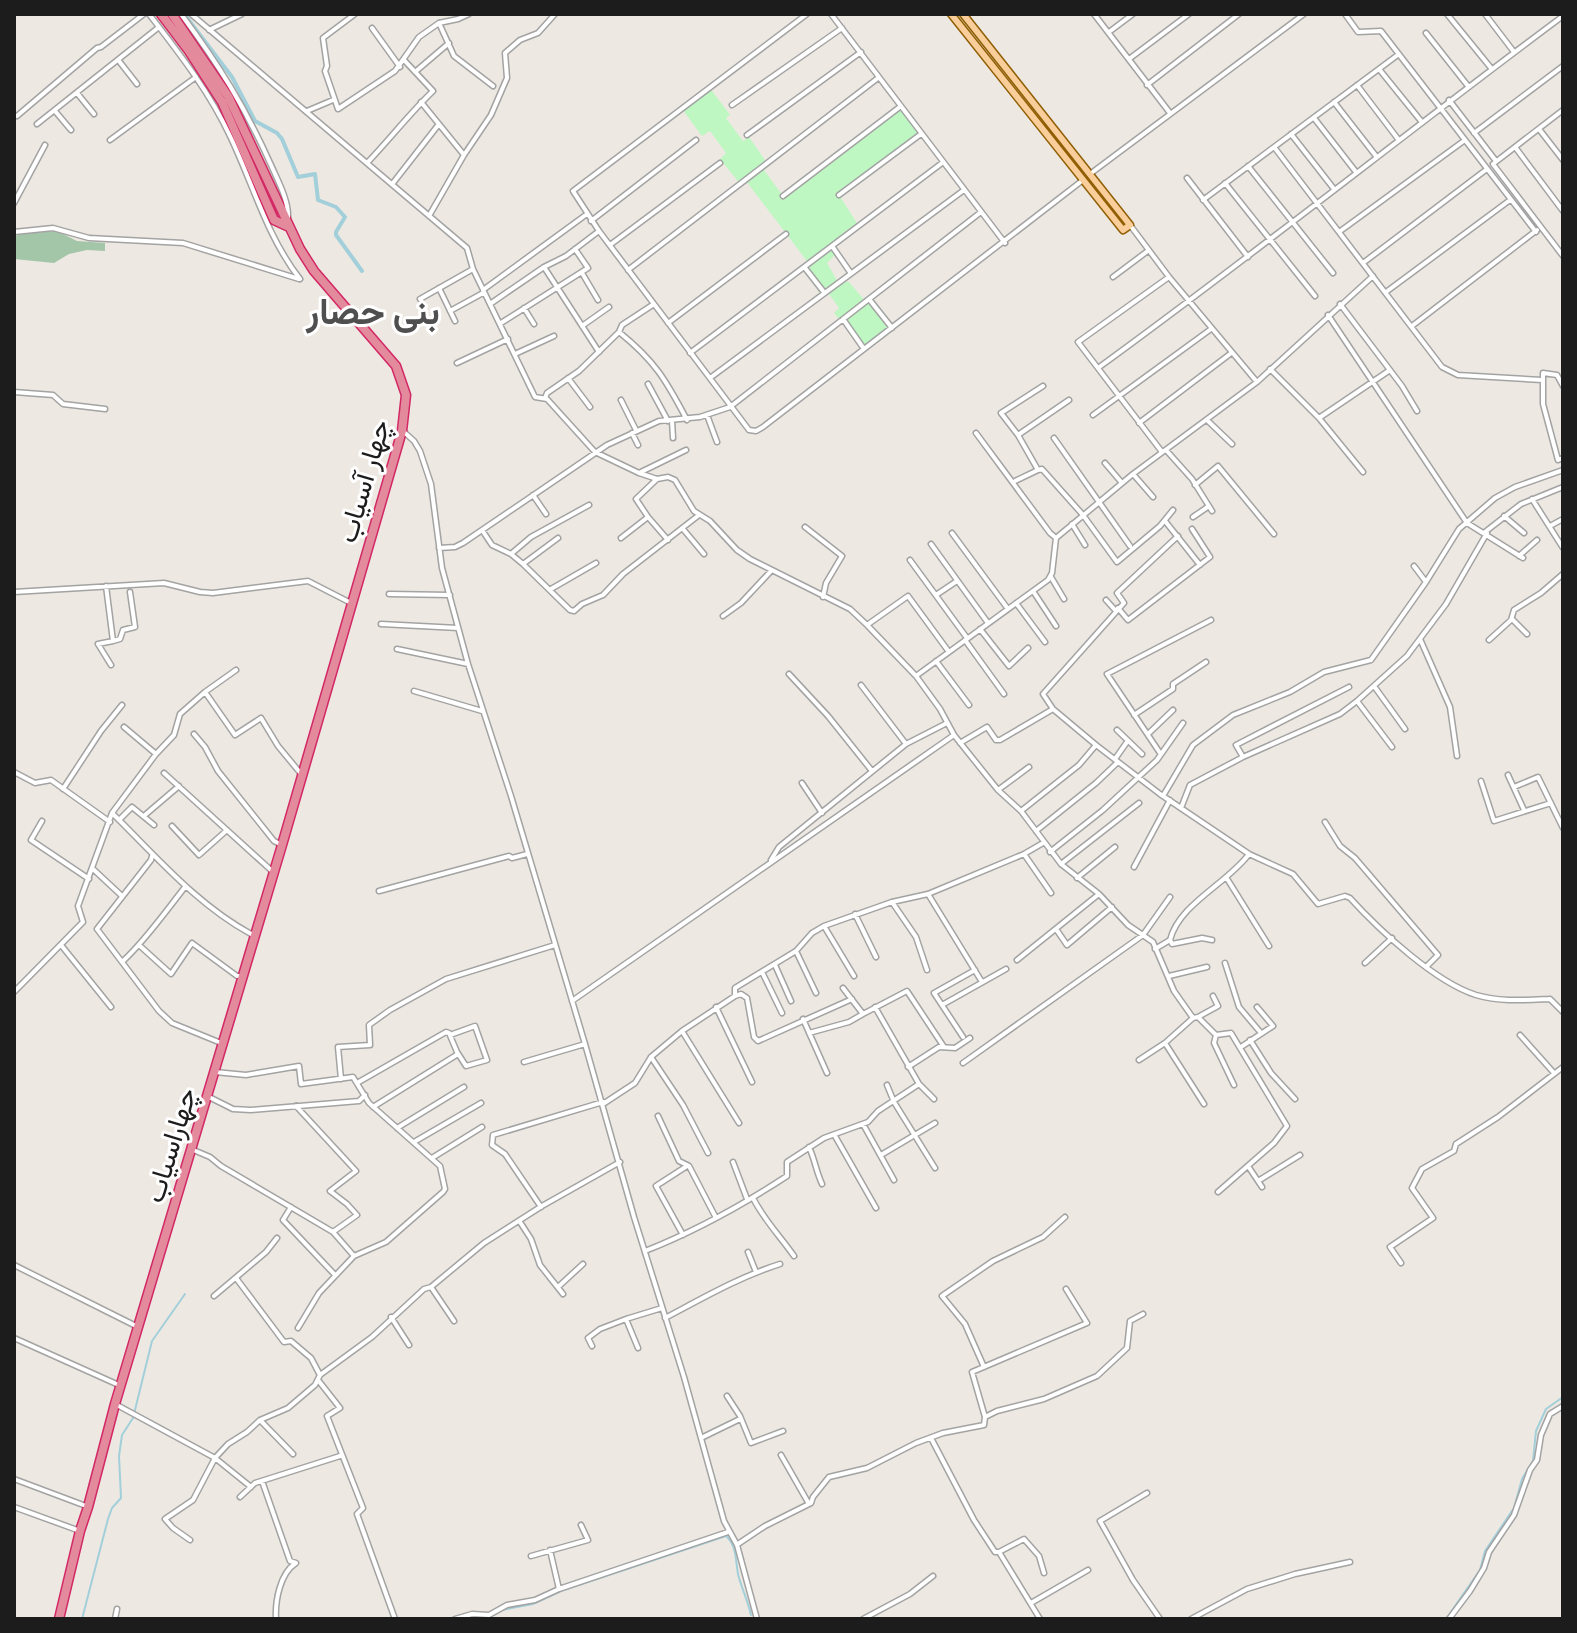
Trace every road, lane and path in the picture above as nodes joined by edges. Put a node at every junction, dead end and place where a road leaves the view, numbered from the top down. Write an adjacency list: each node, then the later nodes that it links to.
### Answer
1 (146, 14): 24 (street); 66 (street)
2 (161, 14): 113 (highway)
3 (172, 14): 115 (highway, چهار آسیاب)
4 (181, 14): 115 (street)
5 (191, 14): 28 (street)
6 (242, 14): 28 (street)
7 (355, 14): 54 (street)
8 (469, 14): 23 (street)
9 (555, 14): 84 (street)
10 (807, 14): 109 (street)
11 (831, 14): 26 (street)
12 (951, 14): 31 (main road)
13 (963, 14): 27 (main road)
14 (1094, 14): 29 (street)
15 (1133, 14): 29 (street)
16 (1189, 14): 38 (street)
17 (1239, 14): 49 (street)
18 (1304, 14): 64 (street)
19 (1345, 14): 37 (street)
20 (1447, 14): 43 (street)
21 (1485, 14): 36 (street)
22 (1561, 16): 36 (street)
23 (439, 23): 33 (street); 39 (street)
24 (159, 27): 40 (street); 46 (street)
25 (372, 28): 42 (street)
26 (842, 28): 35 (street); 58 (street)
27 (974, 29): 31 (main road); 32 (main road)
28 (209, 30): 62 (street)
29 (1109, 33): 38 (street)
30 (1426, 33): 52 (street)
31 (967, 35): 34 (main road)
32 (981, 37): 34 (main road); 94 (main road)
33 (449, 43): 45 (street); 51 (street)
34 (973, 43): 96 (main road)
35 (861, 52): 47 (street); 76 (street)
36 (1514, 52): 43 (street)
37 (1399, 54): 44 (street); 60 (street)
38 (1129, 59): 49 (street)
39 (404, 60): 42 (street); 45 (street)
40 (119, 61): 48 (street); 53 (street)
41 (1563, 66): 73 (street)
42 (400, 67): 54 (street)
43 (1491, 68): 52 (street)
44 (1379, 69): 50 (street); 68 (street)
45 (415, 72): 56 (street)
46 (196, 77): 78 (street); 113 (street)
47 (878, 78): 59 (street); 134 (street)
48 (137, 84)
49 (1147, 85): 64 (street)
50 (1357, 85): 57 (street); 77 (street)
51 (493, 86)
52 (1468, 86): 55 (street)
53 (77, 93): 61 (street); 65 (street)
54 (333, 100): 62 (street)
55 (1449, 100): 60 (street); 73 (street)
56 (421, 102): 70 (street); 88 (street)
57 (1334, 102): 67 (street); 85 (street)
58 (732, 105)
59 (901, 106): 74 (street); 102 (street)
60 (1440, 107): 68 (street); 80 (street)
61 (55, 111): 69 (street); 72 (street)
62 (307, 111): 88 (street)
63 (1562, 112): 71 (street)
64 (1170, 113): 94 (street)
65 (94, 114)
66 (17, 116)
67 (1314, 118): 75 (street); 93 (street)
68 (1421, 121): 77 (street)
69 (37, 124)
70 (439, 124): 84 (street); 97 (street)
71 (1539, 129): 83 (street); 86 (street)
72 (71, 130)
73 (1474, 133): 87 (street)
74 (921, 134): 90 (street); 101 (street)
75 (1291, 134): 82 (street); 100 (street)
76 (747, 135)
77 (1398, 139): 85 (street)
78 (110, 140)
79 (696, 140): 111 (street)
80 (1465, 140): 92 (street); 118 (street)
81 (45, 145): 105 (street)
82 (1274, 147): 91 (street); 106 (street)
83 (1515, 147): 87 (street); 107 (street)
84 (464, 155): 110 (street)
85 (1376, 156): 93 (street)
86 (1563, 160)
87 (1496, 161): 116 (street)
88 (367, 163): 97 (street)
89 (720, 163): 124 (street)
90 (942, 163): 99 (street); 125 (street)
91 (1248, 166): 98 (street); 112 (street)
92 (1487, 169): 104 (street); 130 (street)
93 (1356, 172): 100 (street)
94 (1089, 175): 96 (street); 114 (main road)
95 (1187, 178): 103 (street)
96 (1083, 181): 114 (main road); 123 (street)
97 (393, 183): 110 (street)
98 (1225, 183): 103 (street); 122 (street)
99 (964, 190): 108 (street); 135 (street)
100 (1334, 190): 106 (street)
101 (839, 195)
102 (783, 196)
103 (1203, 200): 129 (street)
104 (1510, 200): 119 (street); 145 (street)
105 (14, 203)
106 (1317, 203): 112 (street); 118 (street)
107 (1563, 211)
108 (981, 212): 123 (street); 148 (street)
109 (587, 214): 111 (street); 143 (street)
110 (429, 217): 133 (street)
111 (591, 221): 117 (street)
112 (1293, 221): 122 (street); 137 (street)
113 (271, 222): 115 (highway); 120 (street)
114 (1130, 225): 127 (street)
115 (288, 227): 203 (highway, چهار آسیاب)
116 (1541, 228): 119 (street); 128 (street)
117 (599, 231): 124 (street); 126 (street)
118 (1339, 232): 130 (street)
119 (1536, 232): 164 (street)
120 (14, 233)
121 (786, 234): 161 (street)
122 (1270, 239): 129 (street); 146 (street)
123 (1005, 243): 165 (street)
124 (610, 245): 134 (street)
125 (832, 246): 132 (street); 135 (street)
126 (575, 249): 131 (street); 136 (street)
127 (1149, 250): 139 (street); 140 (street)
128 (1563, 256)
129 (1248, 257): 150 (street)
130 (1363, 263): 138 (street)
131 (544, 267): 141 (street); 151 (street)
132 (805, 268): 144 (street); 172 (street)
133 (473, 269): 142 (street); 143 (street)
134 (628, 270): 152 (street)
135 (850, 272): 144 (street)
136 (582, 273): 141 (street); 149 (street)
137 (1333, 273)
138 (1373, 276): 145 (street); 153 (street)
139 (1113, 277)
140 (1169, 277): 150 (street); 176 (street)
141 (558, 287): 155 (street); 163 (street)
142 (439, 288): 147 (street); 156 (street)
143 (483, 291): 151 (street); 156 (street)
144 (823, 292): 180 (street)
145 (1386, 292): 164 (street)
146 (1315, 296)
147 (420, 299)
148 (869, 299): 158 (street); 165 (street)
149 (598, 300)
150 (1190, 302): 166 (street); 176 (street)
151 (490, 304): 160 (street)
152 (654, 304): 161 (street); 167 (street)
153 (1340, 304): 157 (street); 178 (street)
154 (609, 307): 163 (street)
155 (524, 308): 160 (street); 162 (street)
156 (450, 311): 159 (street)
157 (1328, 315): 177 (street); 183 (street)
158 (843, 319): 170 (street); 193 (street)
159 (455, 321)
160 (500, 323): 169 (street)
161 (668, 323): 172 (street)
162 (534, 324)
163 (582, 326): 171 (street)
164 (1412, 326): 181 (street)
165 (892, 328): 170 (street)
166 (1211, 328): 173 (street); 188 (street)
167 (619, 332): 171 (street); 199 (street)
168 (554, 336): 174 (street)
169 (508, 339): 174 (street); 175 (street)
170 (864, 349): 193 (street)
171 (599, 352): 179 (street)
172 (690, 353): 180 (street)
173 (1230, 353): 182 (street); 202 (street)
174 (515, 354): 189 (street)
175 (457, 363)
176 (1098, 368): 188 (street)
177 (1270, 369): 182 (street); 198 (street)
178 (1391, 370): 183 (street); 195 (street)
179 (568, 378): 189 (street); 192 (street)
180 (710, 378): 193 (street)
181 (1542, 380): 186 (street); 215 (street)
182 (1257, 382): 200 (street)
183 (1372, 382): 198 (street); 241 (street)
184 (648, 384): 201 (street)
185 (1043, 386): 206 (street)
186 (1563, 386)
187 (14, 392): 194 (street)
188 (1119, 396): 197 (street); 202 (street)
189 (545, 398): 214 (street)
190 (621, 400): 204 (street)
191 (1069, 400): 206 (street)
192 (590, 407)
193 (730, 407): 196 (street)
194 (105, 409)
195 (1417, 411)
196 (707, 415): 199 (street); 209 (street)
197 (1093, 415)
198 (1319, 418): 219 (street)
199 (687, 420): 201 (street)
200 (1207, 420): 210 (street); 213 (street)
201 (670, 421): 204 (street); 207 (street)
202 (1139, 423): 213 (street)
203 (402, 431): 261 (street); 286 (highway, چهار آسیاب)
204 (634, 432): 211 (street); 214 (street)
205 (976, 433): 223 (street)
206 (1018, 435): 217 (street)
207 (673, 438)
208 (1054, 438): 230 (street)
209 (717, 442)
210 (1232, 444)
211 (638, 445)
212 (686, 450): 220 (street)
213 (1164, 451): 221 (street); 225 (street)
214 (595, 452): 220 (street); 227 (street)
215 (1563, 458)
216 (1105, 463): 224 (street)
217 (1038, 470): 223 (street); 235 (street)
218 (1563, 470): 241 (street)
219 (1363, 472)
220 (639, 473): 222 (street)
221 (1133, 474): 224 (street); 228 (street)
222 (657, 479): 234 (street); 237 (street)
223 (1014, 481): 255 (street)
224 (1122, 483): 230 (street)
225 (1195, 485): 238 (street); 251 (street)
226 (1563, 487): 229 (street)
227 (533, 495): 233 (street); 247 (street)
228 (1153, 497)
229 (1532, 499): 236 (street); 243 (street)
230 (1099, 501): 235 (street); 260 (street)
231 (589, 505): 263 (street)
232 (1173, 510): 240 (street)
233 (546, 514)
234 (699, 515): 245 (street); 270 (street)
235 (1083, 515): 240 (street); 242 (street)
236 (1504, 516): 249 (street); 250 (street)
237 (648, 517): 254 (street); 256 (street)
238 (1193, 517)
239 (1563, 519): 243 (street)
240 (1165, 521): 252 (street)
241 (1467, 523): 249 (street); 274 (street)
242 (1072, 524): 255 (street); 259 (street)
243 (1550, 526): 262 (street)
244 (805, 527): 283 (street)
245 (683, 529): 256 (street); 264 (street)
246 (1192, 529): 268 (street)
247 (482, 530): 261 (street); 263 (street)
248 (952, 533): 288 (street)
249 (1486, 533): 257 (street); 301 (street)
250 (1524, 533)
251 (1274, 534)
252 (1178, 536): 268 (street); 289 (street)
253 (558, 538): 267 (street)
254 (621, 538)
255 (1056, 538): 272 (street)
256 (668, 540): 276 (street)
257 (1537, 540)
258 (931, 544): 273 (street)
259 (1085, 545)
260 (1130, 546)
261 (439, 548): 281 (street)
262 (1563, 548)
263 (511, 554): 267 (street)
264 (704, 554)
265 (910, 560): 282 (street)
266 (596, 563): 276 (street)
267 (523, 564): 276 (street)
268 (1200, 565): 289 (street)
269 (1414, 566): 274 (street)
270 (771, 571): 283 (street); 290 (street)
271 (1563, 574): 291 (street)
272 (1051, 577): 277 (street); 284 (street)
273 (957, 581): 282 (street); 293 (street)
274 (1426, 582): 361 (street)
275 (106, 586): 278 (street); 286 (street); 303 (street)
276 (551, 589)
277 (1033, 591): 287 (street); 296 (street)
278 (14, 592)
279 (130, 592): 303 (street)
280 (389, 594): 281 (street)
281 (450, 595): 297 (street)
282 (936, 595): 300 (street)
283 (823, 597): 295 (street)
284 (1064, 599)
285 (1106, 600): 289 (street)
286 (352, 603): 316 (highway, چهار آسیاب)
287 (1016, 603): 288 (street); 304 (street)
288 (1008, 609): 293 (street)
289 (1116, 609): 325 (street)
290 (723, 616)
291 (1512, 619): 299 (street); 302 (street)
292 (1211, 620): 328 (street)
293 (988, 623): 298 (street)
294 (381, 624): 297 (street)
295 (867, 625): 307 (street); 314 (street)
296 (1056, 626)
297 (458, 628): 310 (street)
298 (980, 629): 300 (street); 305 (street)
299 (1527, 634)
300 (966, 639): 307 (street); 321 (street)
301 (1420, 639): 317 (street); 345 (street)
302 (1489, 640)
303 (113, 641): 311 (street)
304 (1045, 642)
305 (1028, 648)
306 (397, 649): 310 (street)
307 (949, 652): 308 (street)
308 (936, 661): 314 (street); 324 (street)
309 (1206, 662): 328 (street)
310 (468, 664): 327 (street)
311 (111, 665)
312 (236, 670): 320 (street)
313 (789, 674): 349 (street)
314 (916, 676): 329 (street)
315 (861, 685): 339 (street)
316 (328, 686): 352 (highway, چهاراسیاب)
317 (1374, 686): 322 (street); 332 (street)
318 (1349, 687): 346 (street)
319 (414, 691): 327 (street)
320 (205, 692): 343 (street); 352 (street)
321 (1004, 694)
322 (1357, 701): 341 (street); 346 (street)
323 (122, 705): 359 (street)
324 (969, 705)
325 (1053, 709): 338 (street); 340 (street)
326 (1173, 710): 335 (street)
327 (482, 711): 384 (street)
328 (1134, 715): 335 (street)
329 (947, 723): 336 (street); 339 (street)
330 (1183, 723): 342 (street)
331 (124, 727): 343 (street)
332 (1405, 729)
333 (1117, 730): 337 (street)
334 (194, 734): 381 (street)
335 (1148, 734): 342 (street)
336 (954, 735): 338 (street); 388 (street)
337 (1128, 741): 344 (street); 347 (street)
338 (960, 743): 360 (street)
339 (906, 744): 349 (street)
340 (1096, 745): 347 (street); 367 (street)
341 (1392, 747)
342 (1160, 753): 354 (street)
343 (156, 754): 368 (street)
344 (1142, 754)
345 (1457, 756)
346 (1243, 757): 365 (street)
347 (1116, 761): 354 (street); 379 (street)
348 (1029, 767): 360 (street)
349 (872, 771): 369 (street)
350 (14, 772): 359 (street)
351 (164, 773): 357 (street)
352 (303, 775): 381 (highway, چهاراسیاب)
353 (1508, 775): 358 (street)
354 (1137, 777): 361 (street); 383 (street)
355 (1481, 781): 366 (street)
356 (802, 783): 369 (street)
357 (179, 786): 370 (street); 378 (street)
358 (1514, 787): 364 (street); 366 (street)
359 (63, 789): 373 (street)
360 (998, 790): 367 (street)
361 (1163, 796): 362 (street)
362 (1170, 800): 365 (street); 390 (street)
363 (1139, 803): 389 (street)
364 (1551, 803): 366 (street); 377 (street)
365 (1181, 808): 386 (street)
366 (1524, 810)
367 (1021, 811): 379 (street)
368 (112, 813): 371 (street); 373 (street)
369 (822, 813): 388 (street)
370 (145, 815): 371 (street); 375 (street)
371 (119, 820): 387 (street)
372 (42, 821): 395 (street)
373 (110, 822): 391 (street)
374 (1325, 822): 425 (street)
375 (154, 825)
376 (172, 826): 378 (street)
377 (1563, 828)
378 (227, 830): 392 (street)
379 (1036, 831): 380 (street)
380 (1044, 843): 383 (street); 385 (street)
381 (282, 845): 392 (highway, چهاراسیاب)
382 (1115, 847): 394 (street)
383 (1050, 852): 389 (street)
384 (528, 854): 397 (street); 415 (street)
385 (1024, 854): 398 (street); 399 (street)
386 (1249, 854): 393 (street); 410 (street)
387 (152, 856): 396 (street); 401 (street)
388 (771, 860): 441 (street)
389 (1061, 864): 394 (street)
390 (1134, 867)
391 (93, 869): 395 (street); 401 (street)
392 (274, 872): 408 (highway, چهاراسیاب)
393 (1226, 877): 411 (street); 416 (street)
394 (1077, 878): 400 (street)
395 (89, 879): 413 (street)
396 (185, 887): 408 (street); 414 (street)
397 (379, 891)
398 (1051, 893)
399 (928, 894): 403 (street); 429 (street)
400 (1099, 894): 404 (street); 407 (street)
401 (122, 896): 421 (street)
402 (1170, 897): 409 (street)
403 (892, 902): 405 (street); 428 (street)
404 (1112, 907): 407 (street); 409 (street)
405 (855, 914): 406 (street); 419 (street)
406 (824, 926): 418 (street); 432 (street)
407 (1056, 929): 420 (street)
408 (256, 933): 431 (highway, چهاراسیاب)
409 (1143, 935): 417 (street); 471 (street)
410 (1392, 938): 423 (street); 425 (street)
411 (1170, 940): 412 (street); 417 (street)
412 (1212, 940)
413 (61, 945): 436 (street); 444 (street)
414 (139, 945): 421 (street); 431 (street)
415 (555, 945): 441 (street); 477 (street)
416 (1269, 946)
417 (1155, 949): 433 (street)
418 (796, 951): 424 (street); 437 (street)
419 (876, 957)
420 (1017, 960)
421 (123, 961): 462 (street)
422 (1225, 963): 455 (street)
423 (1365, 963)
424 (775, 965): 430 (street); 442 (street)
425 (1427, 966): 448 (street)
426 (1207, 967): 433 (street)
427 (1006, 969): 434 (street)
428 (927, 970)
429 (975, 970): 434 (street); 443 (street)
430 (762, 972): 438 (street); 449 (street)
431 (243, 976): 462 (highway, چهاراسیاب)
432 (854, 976)
433 (1169, 976): 451 (street)
434 (982, 982): 443 (street)
435 (843, 988): 440 (street)
436 (14, 992)
437 (816, 993)
438 (735, 996): 445 (street); 452 (street)
439 (1213, 996): 451 (street)
440 (852, 999): 450 (street); 452 (street)
441 (572, 1001): 464 (street)
442 (791, 1001)
443 (942, 1005): 459 (street)
444 (111, 1007)
445 (716, 1007): 453 (street); 478 (street)
446 (875, 1007): 450 (street); 465 (street); 472 (street)
447 (1257, 1007): 455 (street)
448 (1563, 1012)
449 (782, 1013)
450 (863, 1014): 454 (street)
451 (1196, 1018): 457 (street); 463 (street)
452 (803, 1019): 454 (street)
453 (682, 1031): 468 (street); 495 (street)
454 (809, 1033): 475 (street)
455 (1261, 1033): 461 (street)
456 (450, 1035): 467 (street); 467 (street); 479 (street)
457 (1216, 1035): 466 (street); 482 (street)
458 (1520, 1035): 476 (street)
459 (963, 1037)
460 (970, 1038): 465 (street)
461 (1250, 1040): 466 (street); 487 (street)
462 (221, 1043): 474 (highway, چهاراسیاب)
463 (1165, 1043): 469 (street); 491 (street)
464 (585, 1044): 470 (street); 490 (street)
465 (944, 1047): 472 (street)
466 (1241, 1047): 512 (street)
467 (458, 1054): 493 (street)
468 (651, 1057): 490 (street); 505 (street)
469 (1139, 1060)
470 (524, 1062)
471 (963, 1063)
472 (908, 1067): 480 (street)
473 (1563, 1067): 476 (street)
474 (215, 1072): 477 (street); 485 (highway, چهاراسیاب)
475 (827, 1073)
476 (1554, 1073): 533 (street)
477 (341, 1079): 479 (street)
478 (752, 1082)
479 (357, 1083): 484 (street)
480 (919, 1084): 486 (street); 488 (street)
481 (887, 1085): 488 (street)
482 (1234, 1085)
483 (464, 1087): 499 (street)
484 (365, 1095): 492 (street); 493 (street)
485 (207, 1096): 492 (street); 504 (highway, چهاراسیاب)
486 (934, 1099)
487 (1295, 1099)
488 (894, 1102): 497 (street); 500 (street)
489 (481, 1103): 502 (street)
490 (603, 1103): 509 (street); 521 (street)
491 (1204, 1104)
492 (296, 1106): 526 (street)
493 (373, 1107): 499 (street)
494 (658, 1116): 511 (street)
495 (739, 1123)
496 (935, 1123): 500 (street)
497 (863, 1124): 501 (street); 506 (street)
498 (482, 1127): 508 (street)
499 (397, 1128): 502 (street)
500 (916, 1135): 506 (street); 513 (street)
501 (835, 1136): 503 (street); 522 (street)
502 (414, 1142): 508 (street)
503 (809, 1147): 516 (street); 519 (street)
504 (191, 1149): 520 (street); 551 (highway, چهاراسیاب)
505 (708, 1153)
506 (881, 1155): 514 (street)
507 (1300, 1155): 515 (street)
508 (432, 1158): 531 (street)
509 (620, 1162): 521 (street); 529 (street)
510 (733, 1162): 519 (street)
511 (688, 1165): 523 (street); 527 (street)
512 (1248, 1166): 515 (street); 518 (street)
513 (935, 1168)
514 (894, 1180)
515 (1258, 1181): 517 (street)
516 (822, 1184)
517 (1262, 1187)
518 (1218, 1192)
519 (750, 1198): 523 (street); 532 (street)
520 (291, 1207): 526 (street); 538 (street)
521 (541, 1207): 525 (street)
522 (876, 1208)
523 (715, 1216): 527 (street)
524 (1065, 1217): 557 (street)
525 (520, 1222): 540 (street); 541 (street)
526 (333, 1232): 531 (street)
527 (683, 1235): 529 (street)
528 (277, 1238): 539 (street)
529 (645, 1251): 545 (street)
530 (748, 1252): 537 (street)
531 (354, 1256): 538 (street)
532 (794, 1256)
533 (1401, 1263)
534 (583, 1264): 541 (street)
535 (780, 1264): 537 (street)
536 (14, 1265): 551 (street)
537 (756, 1272): 548 (street)
538 (335, 1275): 552 (street)
539 (236, 1278): 544 (street); 558 (street)
540 (431, 1287): 547 (street); 550 (street)
541 (558, 1287): 543 (street)
542 (1066, 1289): 557 (street)
543 (563, 1294)
544 (214, 1296)
545 (662, 1308): 548 (street); 549 (street)
546 (1143, 1314): 563 (street)
547 (391, 1317): 554 (street); 558 (street)
548 (665, 1318): 567 (street)
549 (626, 1319): 555 (street); 556 (street)
550 (454, 1321)
551 (138, 1327): 559 (highway, چهاراسیاب)
552 (298, 1328)
553 (14, 1338): 559 (street)
554 (409, 1345)
555 (592, 1346)
556 (638, 1348)
557 (984, 1367): 563 (street)
558 (319, 1377): 565 (street); 571 (street)
559 (122, 1386): 561 (highway, چهاراسیاب)
560 (727, 1396): 564 (street)
561 (115, 1404): 572 (street); 580 (highway, چهاراسیاب)
562 (1563, 1406): 607 (street)
563 (985, 1417): 568 (street)
564 (740, 1419): 566 (street); 567 (street)
565 (260, 1420): 569 (street); 572 (street)
566 (783, 1431)
567 (701, 1438): 583 (street)
568 (931, 1438): 578 (street); 587 (street)
569 (293, 1454)
570 (781, 1455): 578 (street)
571 (340, 1456): 574 (street); 600 (street)
572 (215, 1458): 575 (street); 584 (street)
573 (14, 1479): 580 (street)
574 (262, 1481): 575 (street); 599 (street)
575 (251, 1487): 577 (street)
576 (1147, 1493): 605 (street)
577 (240, 1497)
578 (809, 1504): 585 (street)
579 (14, 1507): 582 (street)
580 (88, 1507): 582 (highway, چهاراسیاب)
581 (581, 1525): 586 (street)
582 (80, 1531): 597 (highway, چهاراسیاب)
583 (728, 1532): 585 (street); 593 (street)
584 (190, 1540)
585 (737, 1545): 596 (street)
586 (550, 1550): 588 (street); 593 (street)
587 (999, 1552): 591 (street); 594 (street)
588 (531, 1556)
589 (1350, 1562): 606 (street)
590 (1088, 1570): 594 (street)
591 (1044, 1573)
592 (933, 1576): 603 (street)
593 (559, 1589): 601 (street)
594 (1031, 1603): 604 (street)
595 (117, 1609): 598 (street)
596 (757, 1618): 602 (street)
597 (59, 1619)
598 (115, 1619)
599 (276, 1619)
600 (395, 1619)
601 (455, 1619)
602 (748, 1619)
603 (863, 1619)
604 (1040, 1619)
605 (1160, 1619)
606 (1191, 1619)
607 (1449, 1619)

